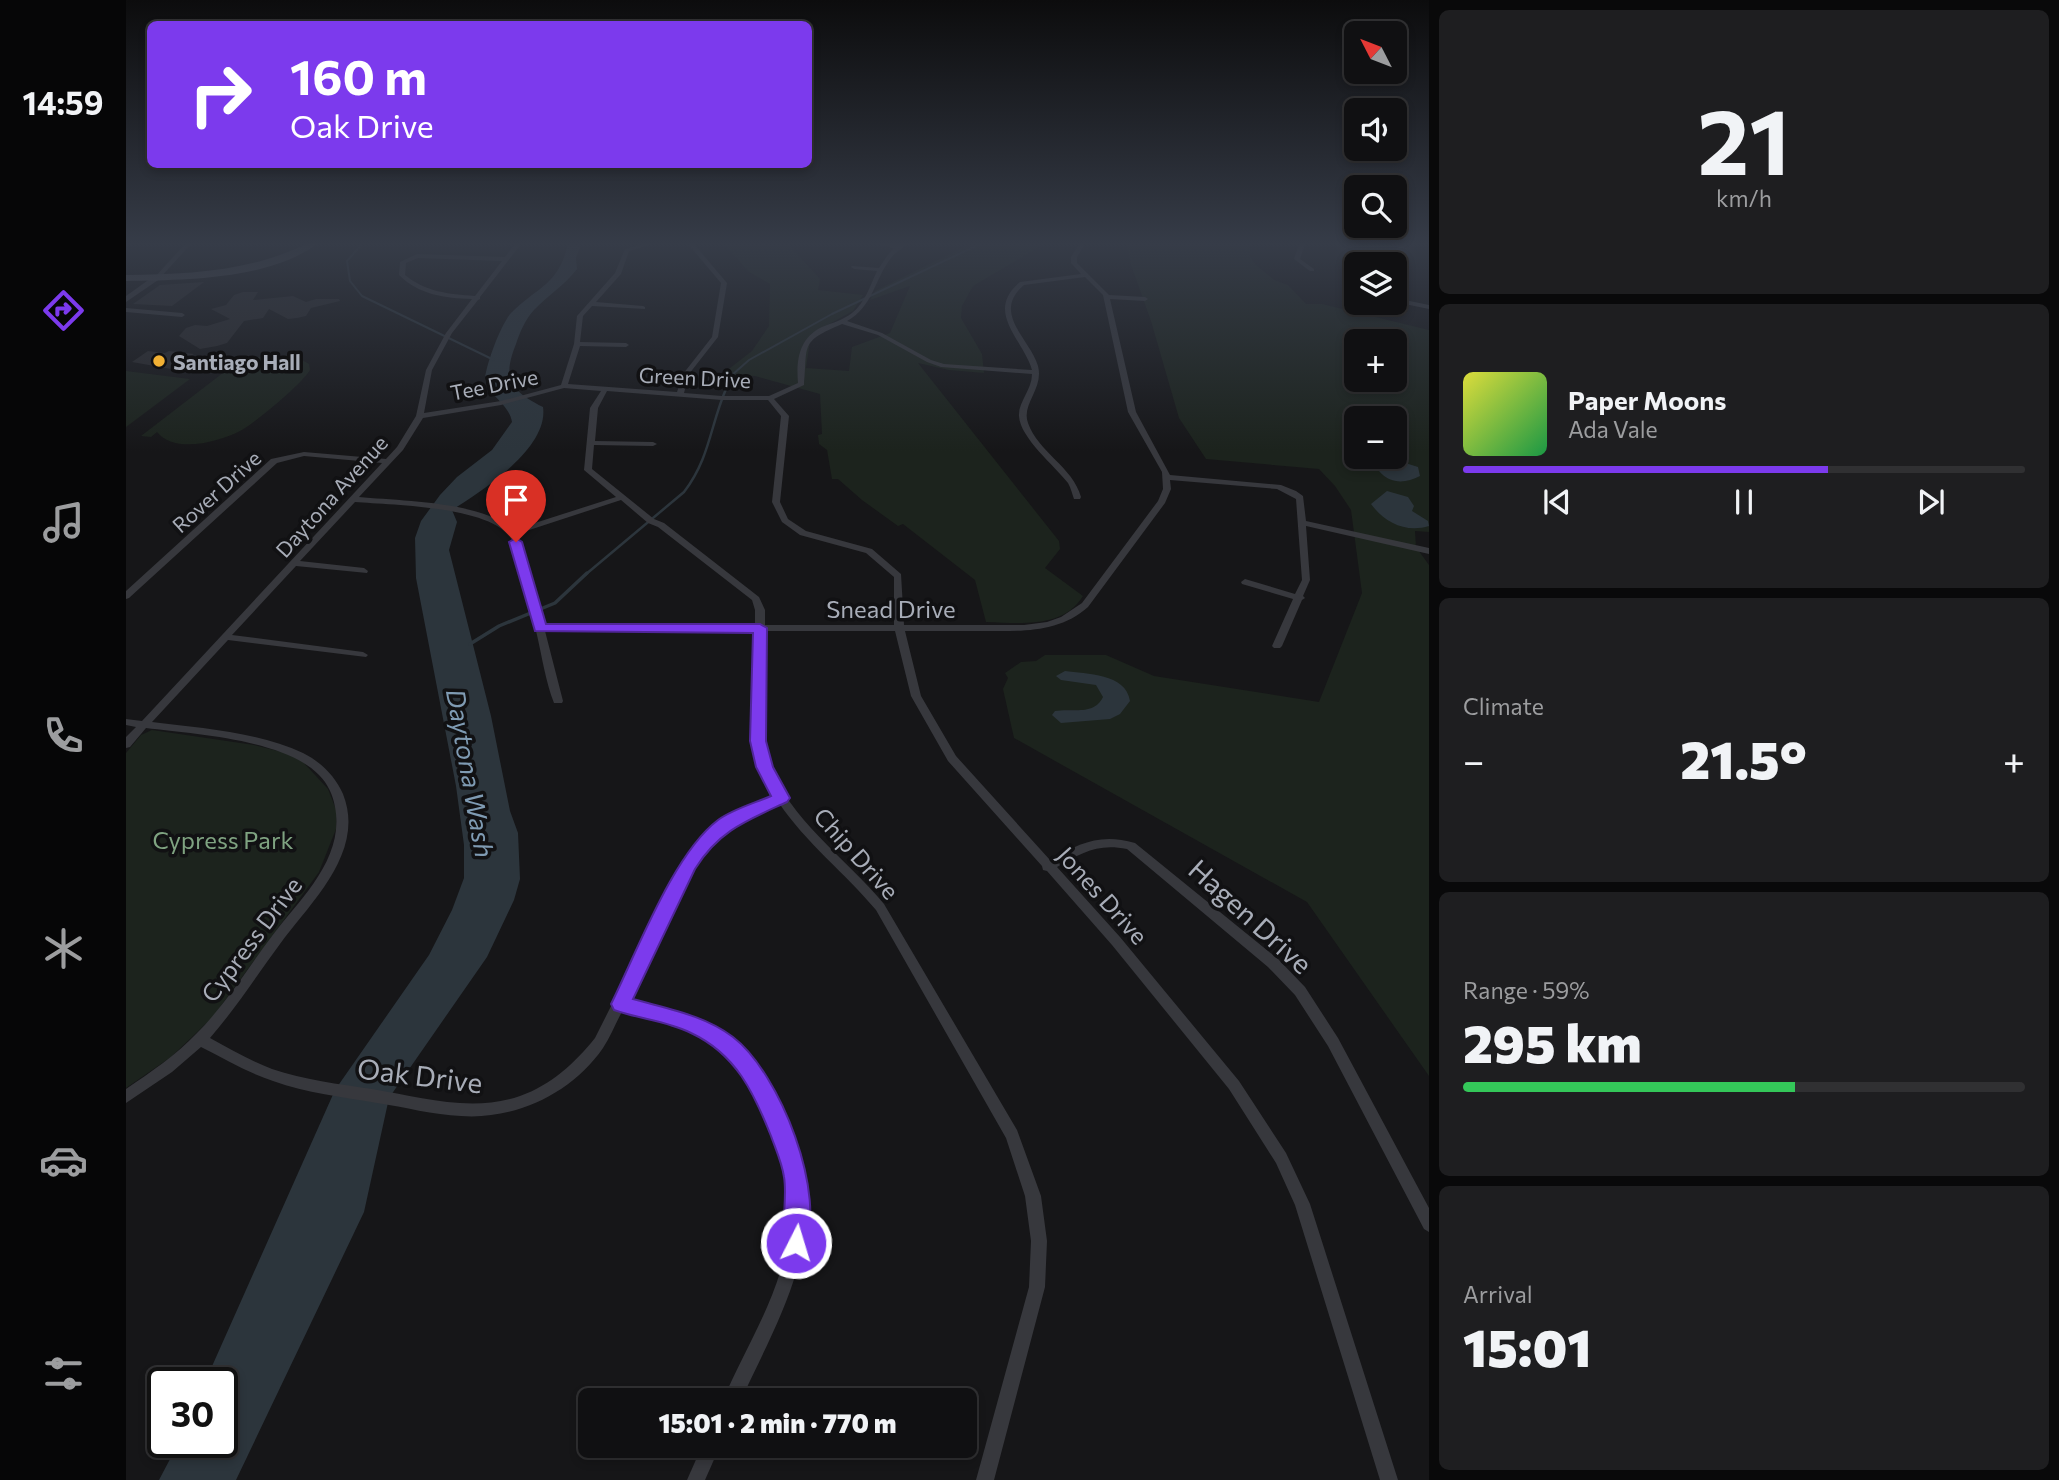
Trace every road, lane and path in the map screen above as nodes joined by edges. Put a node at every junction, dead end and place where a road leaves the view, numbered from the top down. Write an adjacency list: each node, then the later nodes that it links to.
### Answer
1 (160, 313): 8 (street)
2 (466, 313): 17 (street, Daytona Avenue)
3 (583, 313): 10 (street, Tee Drive)
4 (719, 313): 15 (street)
5 (856, 313): 9 (street, Green Drive)
6 (1006, 313): 12 (street)
7 (1110, 313): 21 (street)
8 (182, 315)
9 (844, 321): 12 (street); 16 (street, Green Drive)
10 (577, 344): 11 (street); 13 (street, Tee Drive)
11 (626, 345)
12 (1035, 372): 23 (street)
13 (564, 386): 14 (street, Green Drive); 17 (street, Tee Drive)
14 (604, 391): 15 (street, Green Drive); 18 (street, Chip Drive)
15 (680, 394): 16 (street, Green Drive)
16 (770, 398): 33 (street, Jones Drive)
17 (420, 416): 20 (street, Daytona Avenue)
18 (591, 443): 19 (street); 22 (street, Chip Drive)
19 (653, 443)
20 (388, 461): 24 (street, Daytona Avenue); 31 (street, Rover Drive)
21 (1167, 477): 25 (street); 33 (street, Snead Drive)
22 (623, 497): 26 (street); 35 (street, Chip Drive)
23 (1077, 497)
24 (353, 499): 26 (street); 28 (street, Daytona Avenue)
25 (1302, 523): 27 (street); 32 (street)
26 (512, 533): 34 (street)
27 (1429, 551)
28 (295, 563): 29 (street); 36 (street, Daytona Avenue)
29 (364, 571)
30 (1245, 582): 32 (street)
31 (126, 596)
32 (1300, 598): 37 (street)
33 (899, 626): 35 (street, Snead Drive); 44 (street, Jones Drive)
34 (540, 628): 35 (street, Snead Drive); 39 (street)
35 (760, 628): 43 (street, Chip Drive)
36 (226, 637): 38 (street); 41 (street, Daytona Avenue)
37 (1277, 646)
38 (363, 655)
39 (558, 701)
40 (126, 722): 41 (street, Cypress Drive)
41 (144, 725): 42 (street, Daytona Avenue); 46 (street, Cypress Drive)
42 (126, 744)
43 (781, 798): 45 (street, Oak Drive); 52 (street, Chip Drive)
44 (1047, 867): 48 (street, Hagen Drive); 53 (street, Jones Drive)
45 (621, 1004): 46 (street, Oak Drive); 49 (street)
46 (200, 1039): 47 (street, Cypress Drive)
47 (126, 1097)
48 (1429, 1224)
49 (737, 1388)
50 (706, 1458): 51 (street)
51 (696, 1480)
52 (985, 1480)
53 (1389, 1480)

